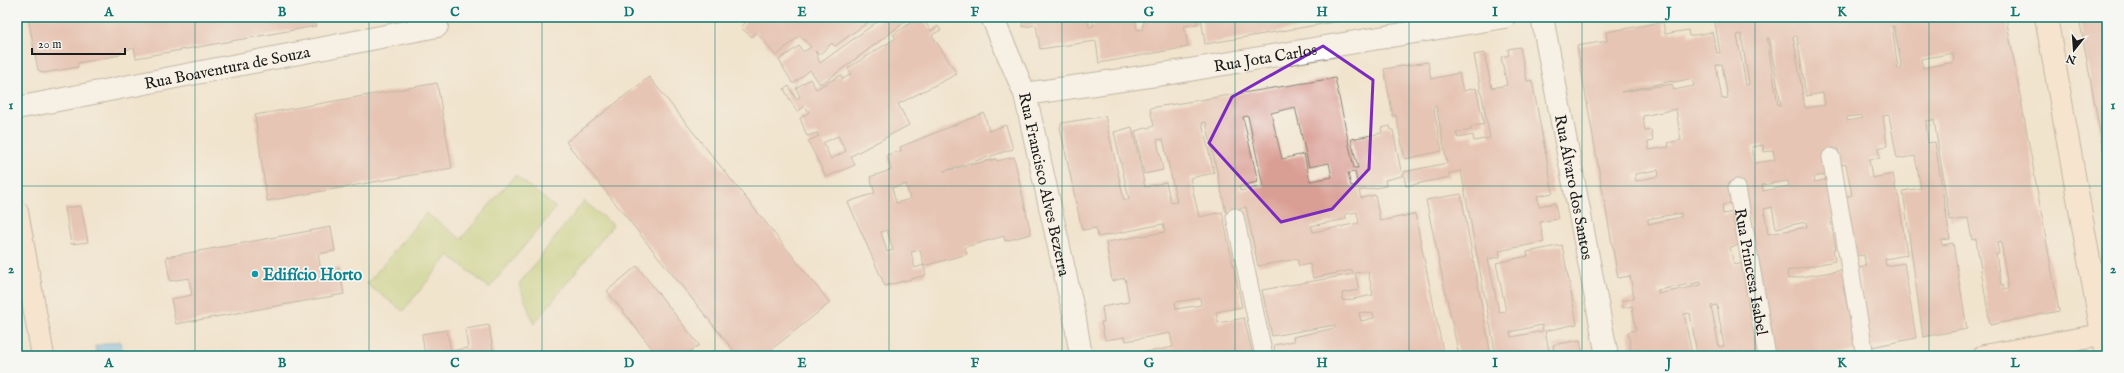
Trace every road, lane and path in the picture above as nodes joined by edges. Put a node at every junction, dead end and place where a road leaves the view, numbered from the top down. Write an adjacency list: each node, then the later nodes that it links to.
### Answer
1 (992, 17): 7 (street, Rua Francisco Alves Bezerra)
2 (1504, 17): 6 (street, Rua Jota Carlos)
3 (1542, 17): 17 (street, Rua Álvaro dos Santos)
4 (2046, 17): 13 (street)
5 (434, 22): 8 (street, Rua Boaventura de Souza)
6 (1450, 22): 7 (street, Rua Jota Carlos)
7 (1025, 94): 15 (street, Rua Francisco Alves Bezerra)
8 (17, 108)
9 (1831, 157): 19 (lane)
10 (1737, 188): 18 (lane, Rua Princesa Isabel)
11 (17, 212): 14 (street)
12 (1235, 217): 16 (lane)
13 (2105, 334): 20 (street); 21 (street)
14 (43, 356)
15 (1081, 356)
16 (1264, 356)
17 (1607, 356)
18 (1767, 356)
19 (1865, 356)
20 (1984, 356)
21 (2106, 356)

